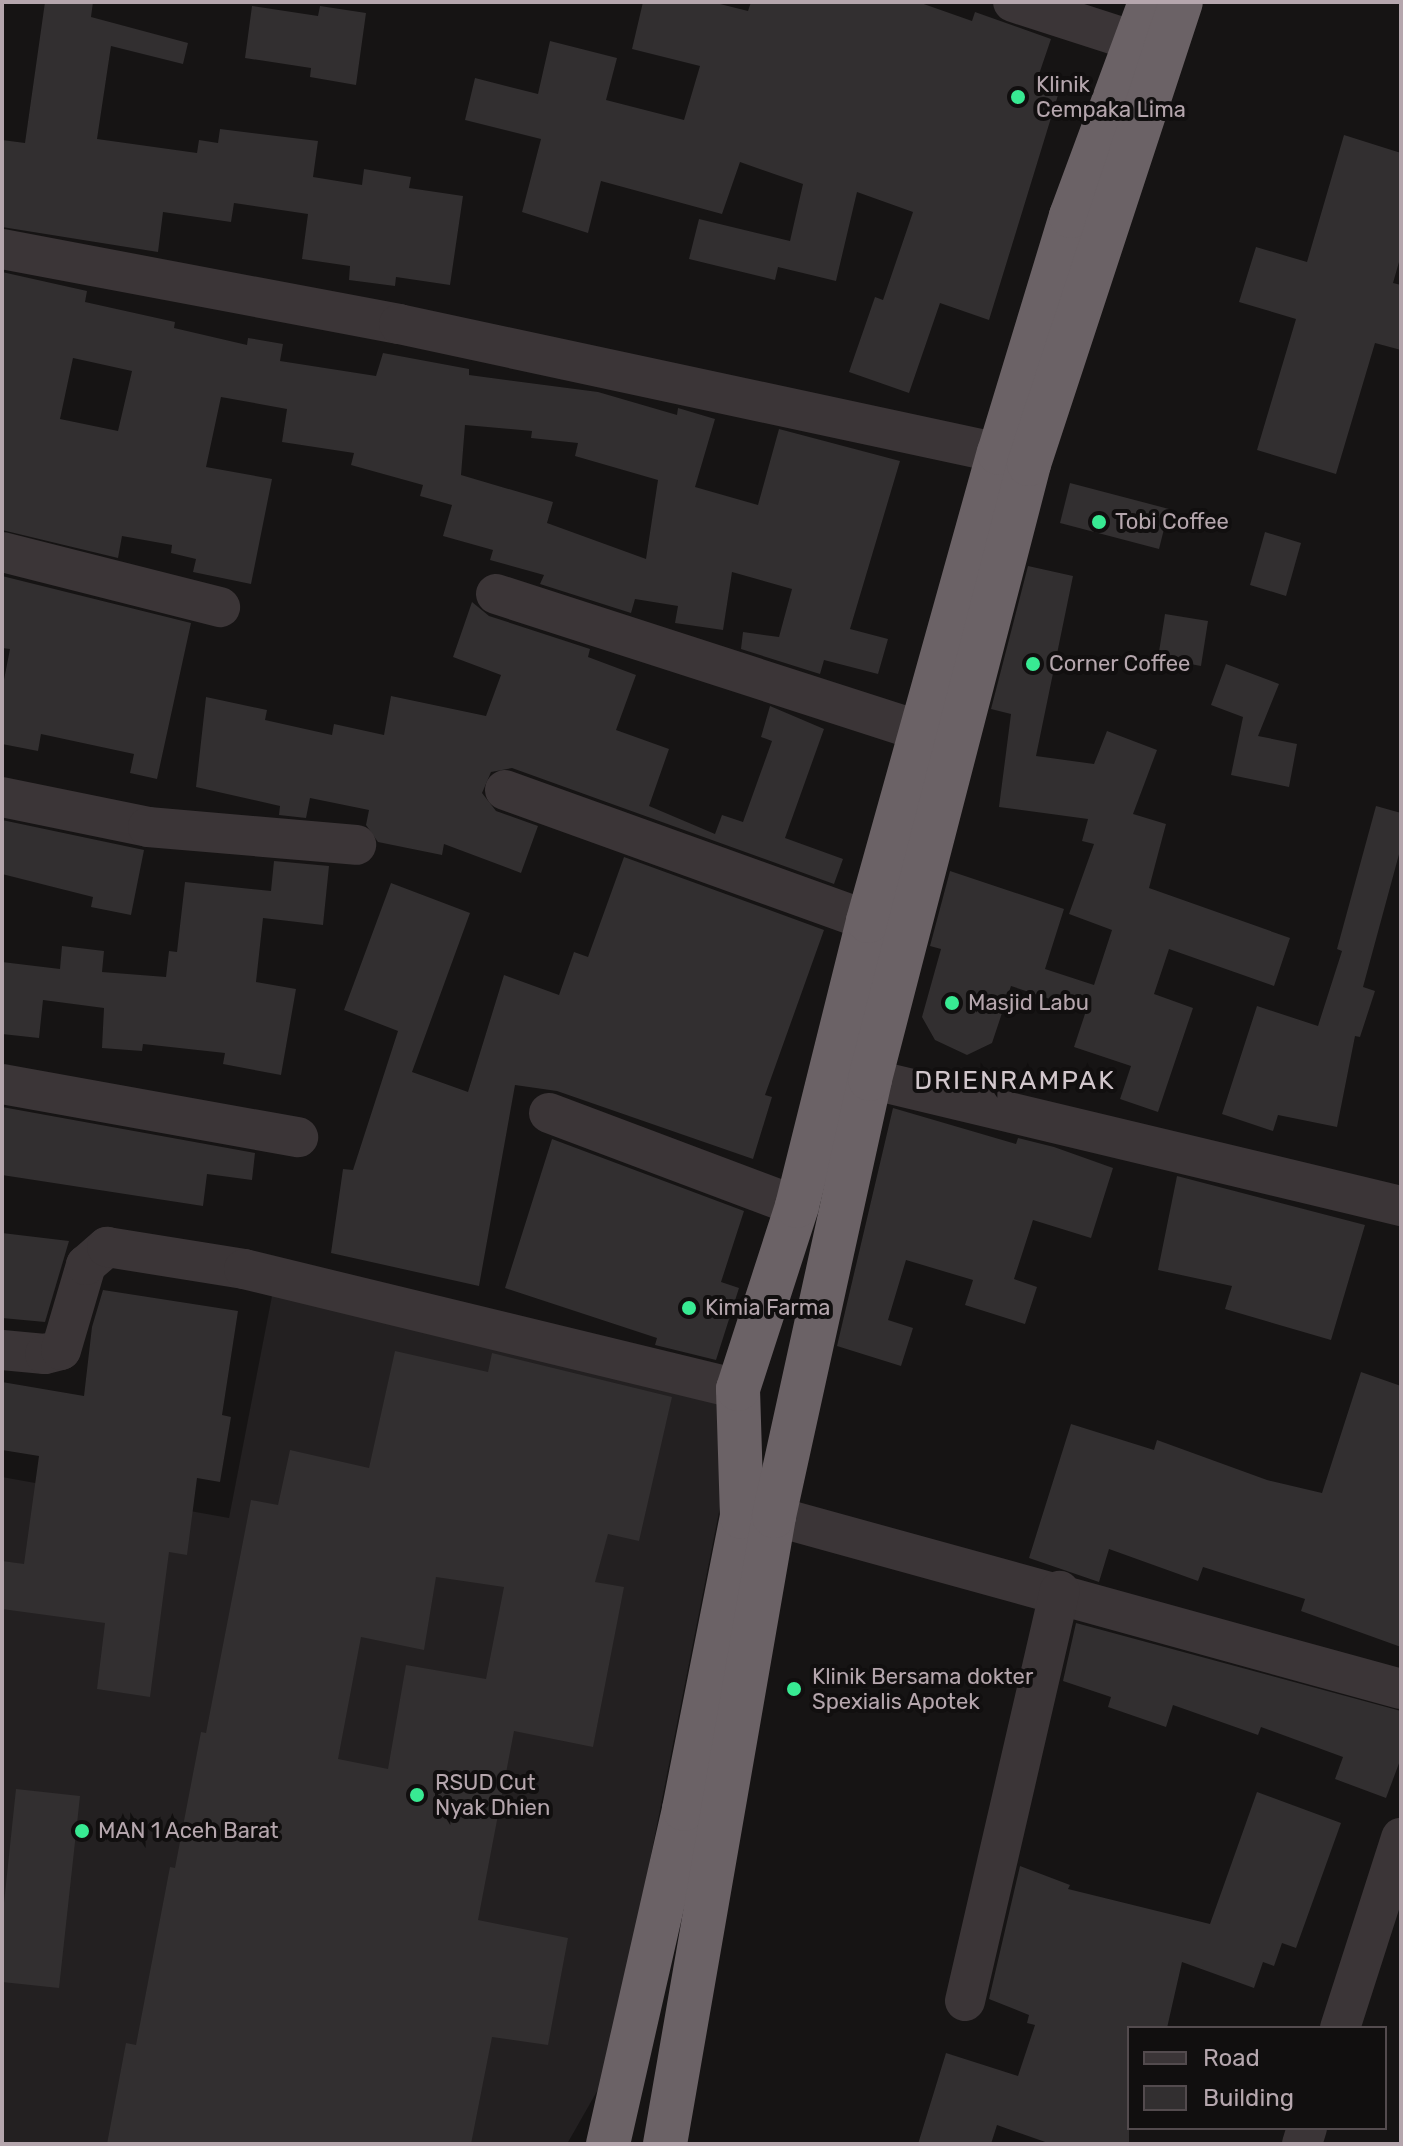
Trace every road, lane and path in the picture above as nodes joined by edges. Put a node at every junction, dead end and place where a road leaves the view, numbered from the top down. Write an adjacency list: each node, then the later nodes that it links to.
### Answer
1 (1013, 2): 3 (street)
2 (1181, 2): 14 (highway)
3 (1142, 22): 5 (highway)
4 (2, 249): 5 (street)
5 (999, 453): 9 (highway)
6 (2, 552): 8 (street)
7 (496, 594): 9 (street)
8 (220, 607)
9 (921, 731): 13 (highway)
10 (505, 790): 13 (street)
11 (2, 797): 12 (street)
12 (356, 845)
13 (868, 921): 18 (highway)
14 (870, 1079): 19 (street); 22 (highway)
15 (2, 1084): 17 (street)
16 (549, 1113): 18 (street)
17 (298, 1137)
18 (797, 1206): 21 (highway)
19 (1401, 1206)
20 (2, 1350): 21 (street)
21 (738, 1389): 28 (highway)
22 (774, 1516): 23 (street); 29 (highway)
23 (1060, 1591): 24 (street); 26 (street)
24 (1401, 1689)
25 (1401, 1838): 27 (street)
26 (965, 2001)
27 (1341, 2026)
28 (608, 2144)
29 (665, 2144)

